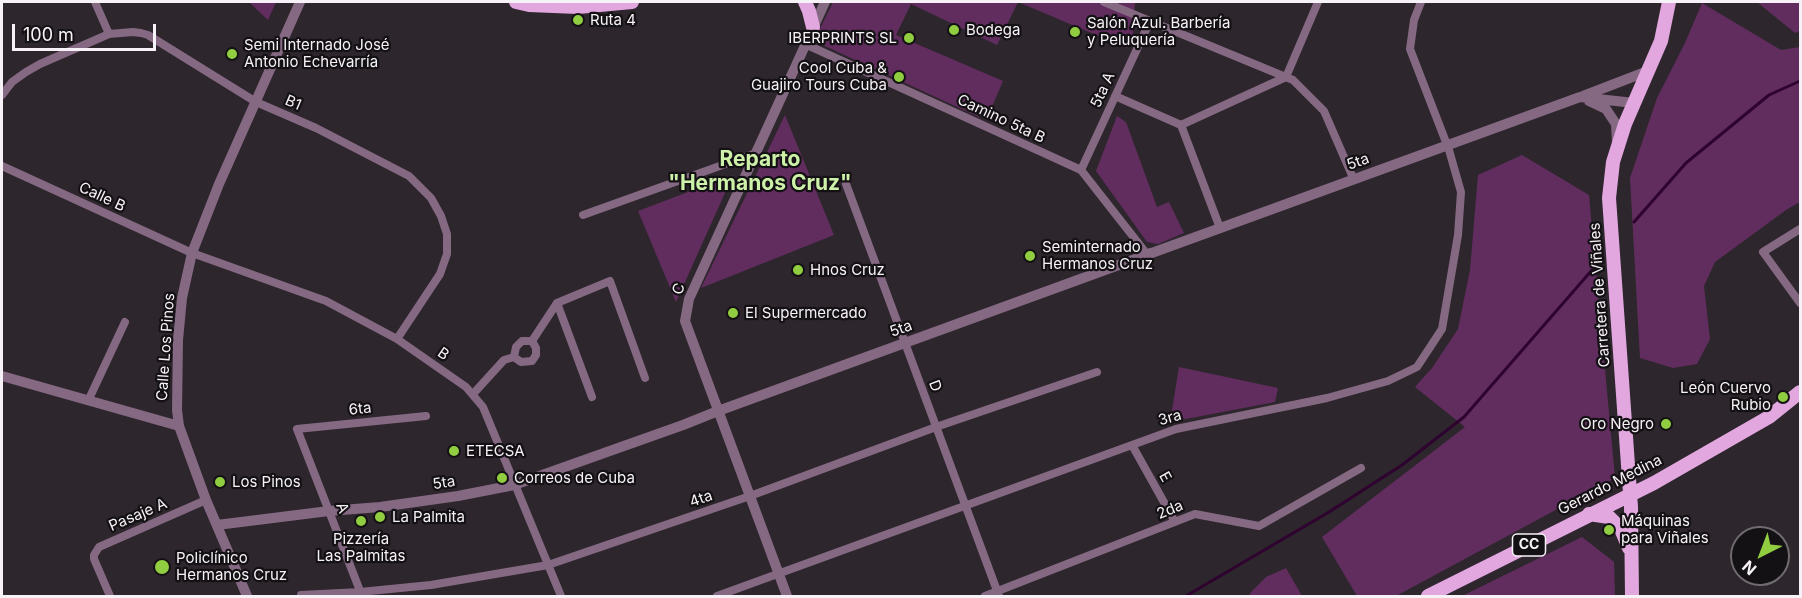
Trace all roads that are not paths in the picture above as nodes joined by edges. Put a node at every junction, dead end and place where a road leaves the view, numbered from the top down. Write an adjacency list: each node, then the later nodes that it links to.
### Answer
1 (95, 2): 14 (street)
2 (300, 2): 21 (street, Calle Los Pinos)
3 (516, 2): 4 (main road)
4 (632, 2)
5 (805, 2): 13 (main road)
6 (816, 2): 13 (main road)
7 (825, 2): 13 (street, C)
8 (1104, 2): 12 (street)
9 (1318, 2): 17 (street)
10 (1421, 2): 24 (street, 3ra)
11 (1669, 2): 16 (main road, Carretera de Viñales)
12 (1150, 21): 17 (street); 19 (street, 5ta A)
13 (813, 27): 15 (street, C)
14 (110, 34): 18 (street, B1); 21 (street, B1)
15 (805, 44): 26 (street, C); 28 (street, Camino 5ta B)
16 (1648, 71): 20 (street, 5ta); 22 (main road, Carretera de Viñales)
17 (1286, 77): 23 (street); 29 (street)
18 (2, 95)
19 (1115, 96): 23 (street); 28 (street, 5ta A)
20 (1580, 97): 22 (street, 5ta); 24 (street, 5ta); 25 (street)
21 (256, 102): 35 (street, Calle Los Pinos); 39 (street, B1)
22 (1634, 103): 25 (main road, Carretera de Viñales)
23 (1181, 125): 32 (street)
24 (1447, 145): 29 (street, 5ta); 55 (street, 3ra)
25 (1617, 149): 58 (main road, Carretera de Viñales)
26 (756, 153): 31 (street); 50 (street, C)
27 (2, 166): 35 (street, Calle B)
28 (1081, 170): 34 (street, Camino 5ta B)
29 (1354, 180): 32 (street, 5ta)
30 (846, 184): 41 (street, D)
31 (583, 215)
32 (1220, 228): 34 (street, 5ta)
33 (1800, 229): 36 (street)
34 (1156, 252): 41 (street, 5ta)
35 (192, 253): 39 (street, B); 52 (street, Calle Los Pinos)
36 (1799, 299)
37 (557, 303): 40 (street); 45 (street); 48 (street)
38 (124, 322): 49 (street)
39 (397, 339): 47 (street, B)
40 (532, 341): 42 (street); 42 (street)
41 (904, 344): 50 (street, 5ta); 53 (street, D)
42 (514, 357): 47 (street)
43 (1097, 372): 53 (street, 4ta)
44 (2, 376): 49 (street)
45 (645, 378)
46 (1800, 392): 58 (main road, Gerardo Medina / CC)
47 (473, 394): 57 (street, B)
48 (592, 397)
49 (88, 401): 52 (street)
50 (718, 411): 57 (street, 5ta); 59 (street, C)
51 (426, 416): 54 (street, 6ta)
52 (179, 426): 60 (street, Calle Los Pinos)
53 (936, 428): 59 (street, 4ta); 61 (street, D)
54 (297, 429): 62 (street, A)
55 (1132, 445): 61 (street, 3ra); 64 (street, E)
56 (1361, 468): 64 (street, 2da)
57 (514, 485): 62 (street, 5ta); 67 (street, B)
58 (1629, 494): 63 (main road, Gerardo Medina / CC); 66 (main road, Carretera de Viñales)
59 (750, 496): 67 (street, 4ta); 68 (street, C)
60 (206, 500): 65 (street, Calle Los Pinos); 72 (street, Pasaje A)
61 (966, 506): 68 (street, 3ra); 70 (street, D)
62 (329, 511): 65 (street, 5ta); 69 (street, A)
63 (1588, 514): 66 (main road); 78 (main road, Gerardo Medina / CC)
64 (1175, 522): 70 (street, 2da)
65 (217, 525): 73 (street, Calle Los Pinos)
66 (1632, 552): 79 (main road, Carretera de Viñales)
67 (548, 565): 69 (street, 4ta); 74 (street, B)
68 (779, 575): 75 (street, 3ra); 76 (street, C)
69 (361, 594): 71 (street, 4ta)
70 (998, 594): 77 (street, 2da)
71 (301, 595)
72 (110, 597)
73 (247, 597)
74 (561, 597)
75 (717, 597)
76 (787, 597)
77 (985, 597)
78 (1428, 597)
79 (1632, 597)

